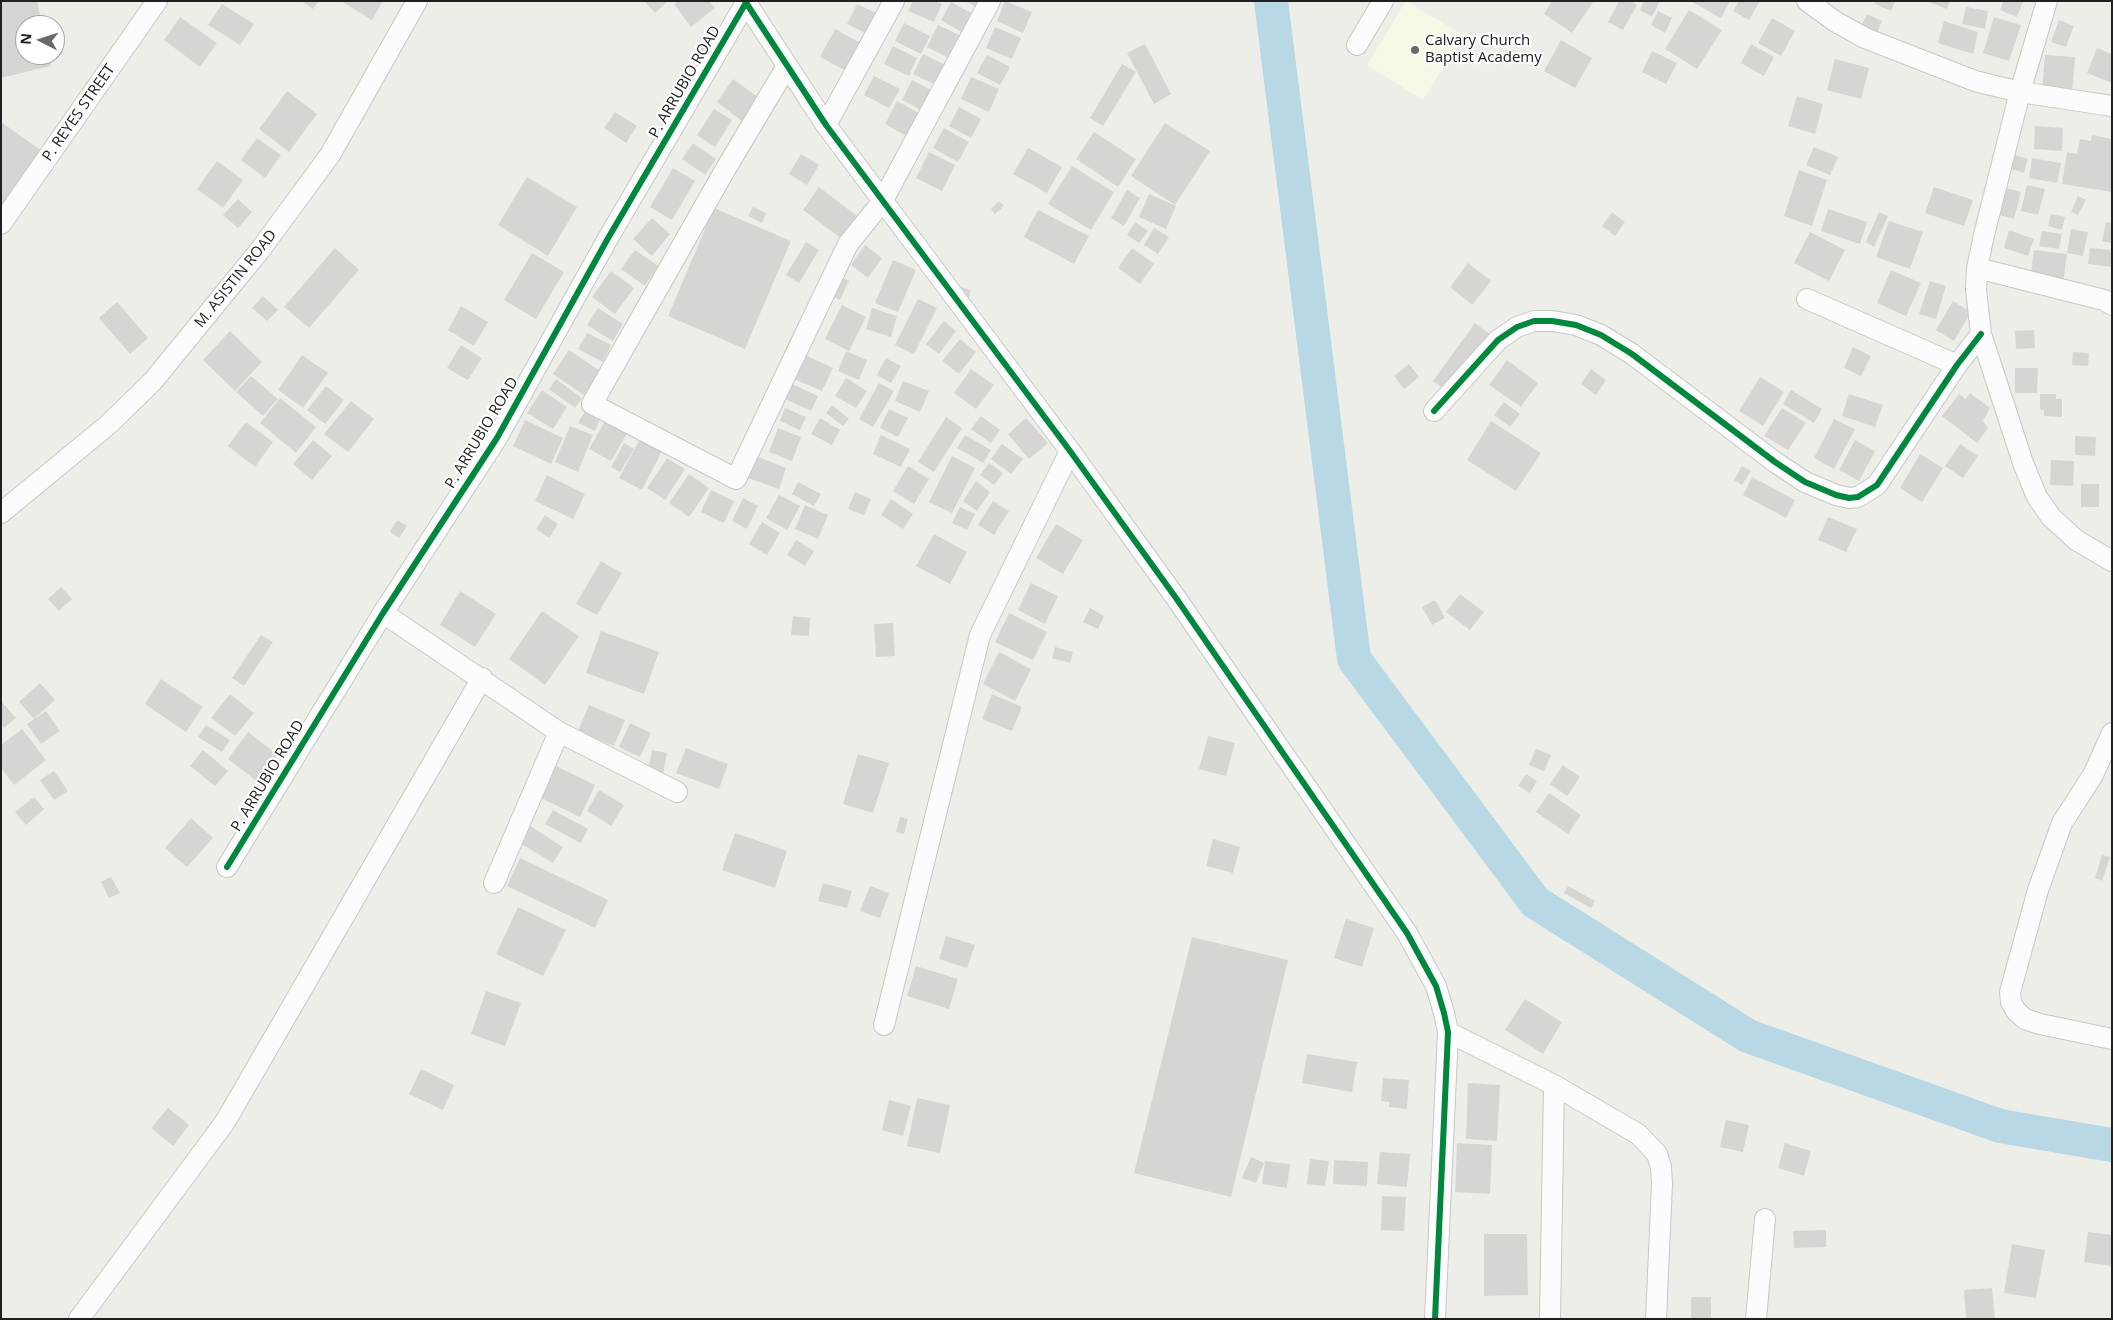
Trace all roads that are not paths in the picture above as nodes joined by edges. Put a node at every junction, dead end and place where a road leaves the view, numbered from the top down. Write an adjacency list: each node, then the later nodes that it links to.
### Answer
1 (157, 1): 15 (street, P. REYES STREET)
2 (417, 1): 23 (street, M. ASISTIN ROAD)
3 (894, 1): 13 (street)
4 (990, 1): 14 (street)
5 (1383, 1): 9 (street)
6 (1807, 1): 11 (street)
7 (2048, 1): 11 (street)
8 (746, 2): 10 (street); 25 (street, P. ARRUBIO ROAD)
9 (1357, 45)
10 (787, 66): 13 (street); 14 (street)
11 (2020, 92): 12 (street); 16 (street)
12 (2112, 106)
13 (826, 126): 14 (street)
14 (882, 202): 22 (street)
15 (1, 224)
16 (1977, 268): 18 (street); 19 (street)
17 (1807, 299): 20 (street)
18 (2112, 305)
19 (1981, 334): 20 (street); 24 (street)
20 (1957, 365): 21 (street)
21 (1434, 411)
22 (1070, 451): 32 (street); 33 (street)
23 (1, 513)
24 (2112, 561)
25 (383, 613): 26 (street); 30 (street, P. ARRUBIO ROAD)
26 (482, 678): 27 (street); 37 (street)
27 (559, 732): 29 (street); 31 (street)
28 (2112, 733): 34 (street)
29 (677, 792)
30 (227, 867)
31 (494, 883)
32 (884, 1025)
33 (1448, 1032): 35 (street); 38 (street)
34 (2112, 1039)
35 (1554, 1086): 39 (street); 40 (street)
36 (1764, 1219): 41 (street)
37 (79, 1319)
38 (1435, 1319)
39 (1550, 1319)
40 (1656, 1319)
41 (1756, 1319)

